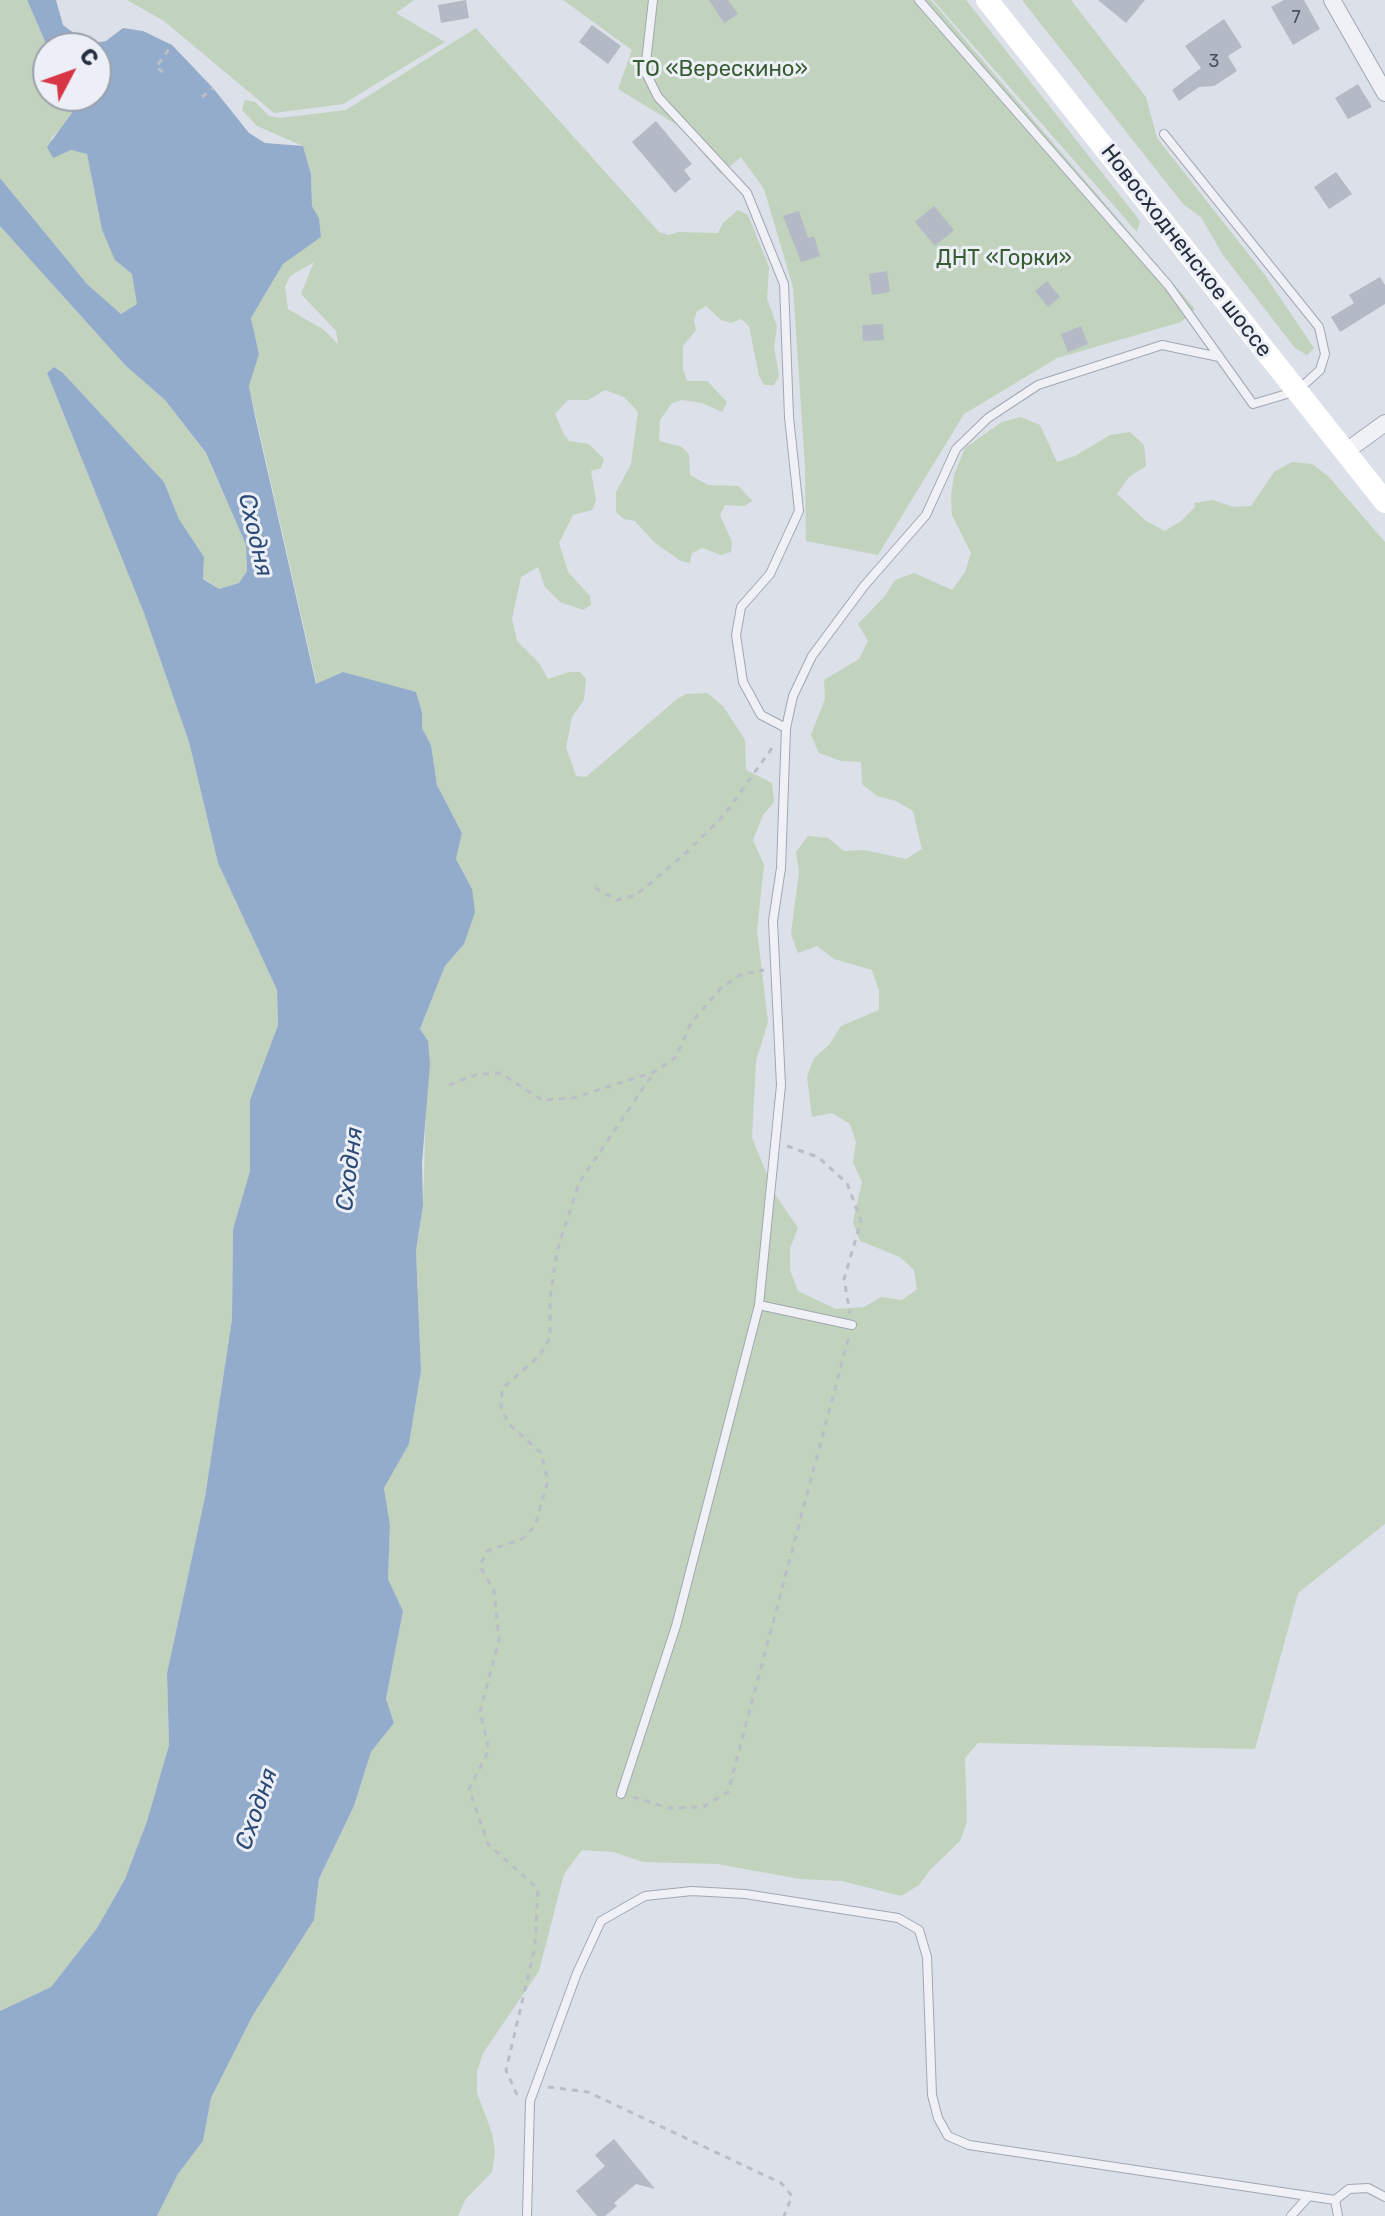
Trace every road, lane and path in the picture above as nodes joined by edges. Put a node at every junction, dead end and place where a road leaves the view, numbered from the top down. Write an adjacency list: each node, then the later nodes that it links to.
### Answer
1 (653, 0): 16 (lane)
2 (919, 0): 11 (lane)
3 (987, 0): 12 (main road, Новосходненское шоссе)
4 (1332, 0): 8 (street)
5 (172, 45): 6 (path)
6 (163, 72)
7 (213, 88): 9 (path)
8 (1385, 93)
9 (202, 97)
10 (1164, 134): 12 (lane)
11 (1219, 357): 12 (lane); 16 (lane)
12 (1297, 391): 14 (main road, Новосходненское шоссе)
13 (1385, 423): 14 (street)
14 (1345, 452): 15 (main road, Новосходненское шоссе)
15 (1385, 502)
16 (786, 728): 17 (path); 18 (lane)
17 (595, 888)
18 (775, 967): 19 (path); 21 (lane)
19 (654, 1072): 20 (path); 26 (path)
20 (449, 1085)
21 (775, 1142): 22 (lane); 23 (path)
22 (759, 1305): 23 (lane); 24 (lane)
23 (852, 1325): 24 (path)
24 (621, 1794)
25 (536, 2085): 26 (lane); 27 (lane); 31 (path)
26 (529, 2119): 30 (lane)
27 (1309, 2196): 29 (lane); 32 (lane)
28 (1385, 2197): 29 (lane)
29 (1335, 2200): 33 (lane)
30 (527, 2216)
31 (784, 2216)
32 (1291, 2216)
33 (1338, 2216)

